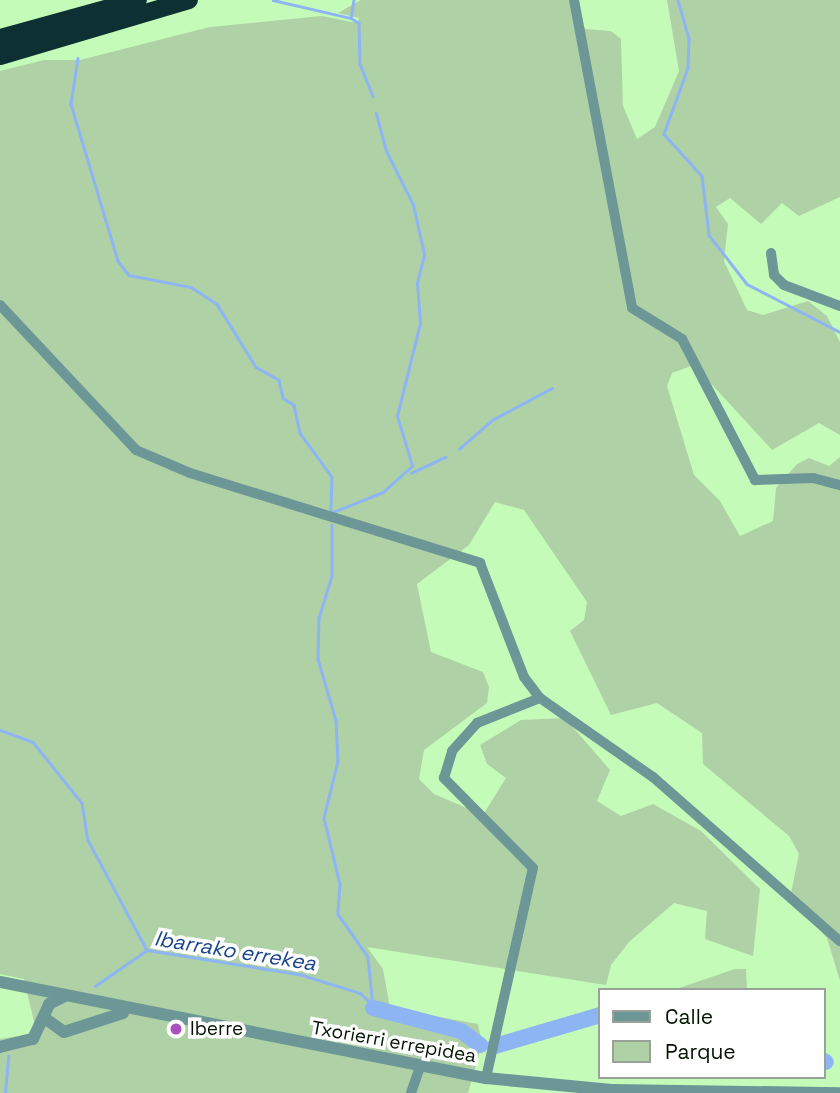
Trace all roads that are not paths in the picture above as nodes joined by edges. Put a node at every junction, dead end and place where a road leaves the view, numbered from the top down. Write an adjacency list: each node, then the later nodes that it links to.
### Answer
1 (138, 0): 4 (highway)
2 (189, 0): 5 (highway)
3 (575, 0): 9 (street)
4 (0, 38)
5 (0, 56)
6 (771, 253): 8 (street)
7 (0, 305): 10 (street)
8 (840, 306)
9 (840, 485)
10 (540, 698): 11 (street); 21 (street)
11 (840, 941)
12 (0, 982): 13 (street, Txorierri errepidea)
13 (26, 988): 14 (street, Txorierri errepidea); 17 (street)
14 (66, 996): 15 (street, Txorierri errepidea); 17 (street)
15 (86, 1003): 16 (street, Txorierri errepidea); 18 (street)
16 (135, 1011): 18 (street); 20 (street, Txorierri errepidea)
17 (46, 1015): 18 (street); 19 (street)
18 (92, 1022)
19 (6, 1047)
20 (420, 1067): 21 (street, Txorierri errepidea); 22 (street)
21 (486, 1078): 23 (street, Txorierri errepidea)
22 (411, 1093)
23 (786, 1093): 24 (street, Txorierri errepidea)
24 (840, 1093)

